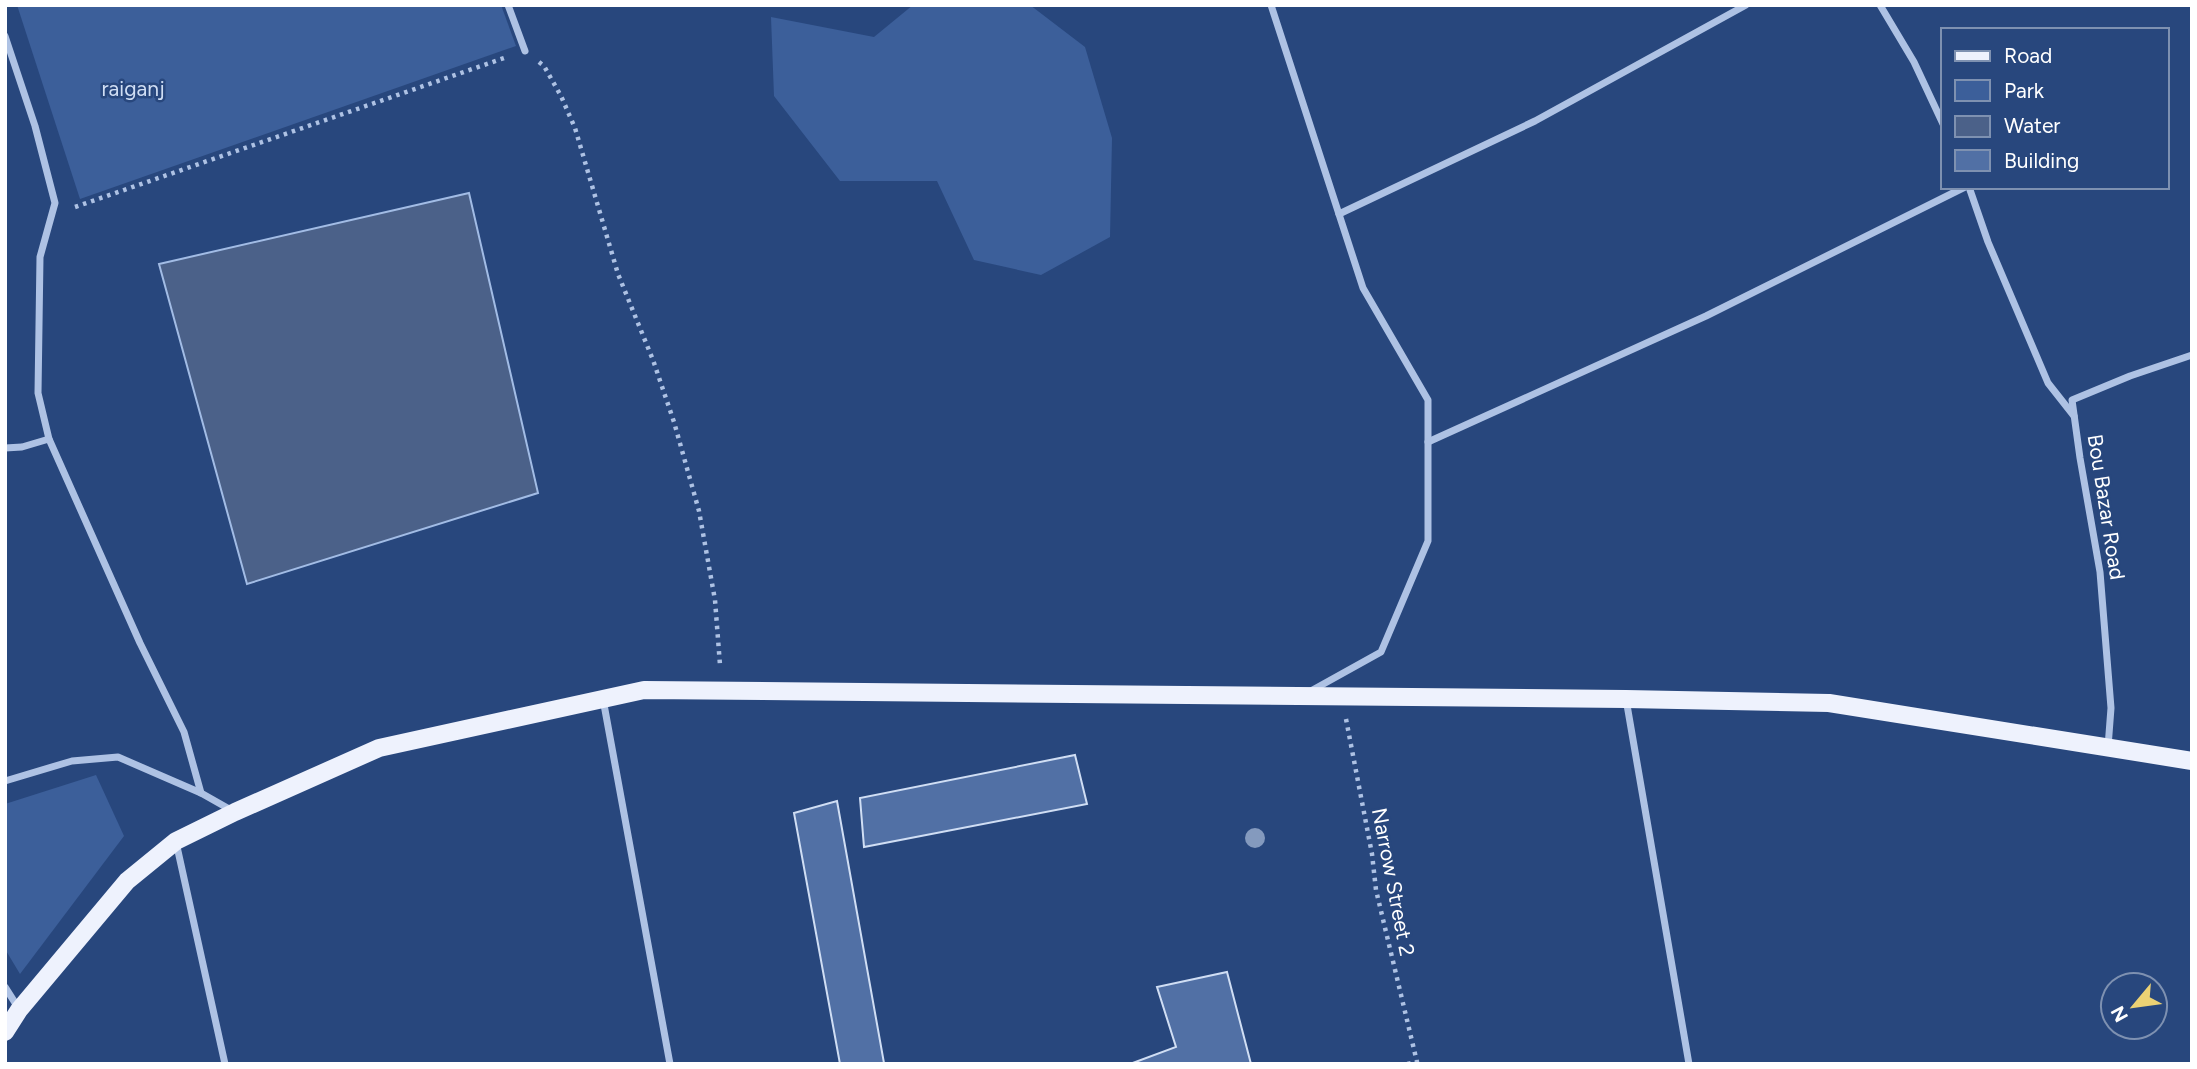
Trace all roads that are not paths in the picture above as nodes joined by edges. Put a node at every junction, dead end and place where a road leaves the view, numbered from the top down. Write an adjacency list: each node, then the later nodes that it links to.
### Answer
1 (508, 5): 6 (street)
2 (1271, 5): 10 (street)
3 (1746, 5): 10 (street)
4 (1881, 5): 7 (street)
5 (6, 40): 13 (street)
6 (525, 51)
7 (1941, 120)
8 (1963, 189): 14 (street)
9 (1968, 189): 12 (street)
10 (1339, 214): 14 (street)
11 (2192, 355): 12 (street, Bou Bazar Road)
12 (2074, 416): 19 (street, Bou Bazar Road)
13 (49, 439): 15 (street); 22 (street)
14 (1428, 442): 16 (street)
15 (5, 448)
16 (1299, 697): 17 (main road); 18 (main road)
17 (603, 699): 23 (main road); 29 (street)
18 (1626, 699): 19 (main road); 30 (street)
19 (2108, 748): 20 (main road)
20 (2192, 761)
21 (5, 781): 22 (street)
22 (201, 793): 23 (street)
23 (235, 812): 24 (main road)
24 (176, 841): 26 (main road); 28 (street)
25 (5, 987): 26 (street)
26 (19, 1010): 27 (main road)
27 (5, 1032)
28 (225, 1064)
29 (670, 1064)
30 (1689, 1064)

